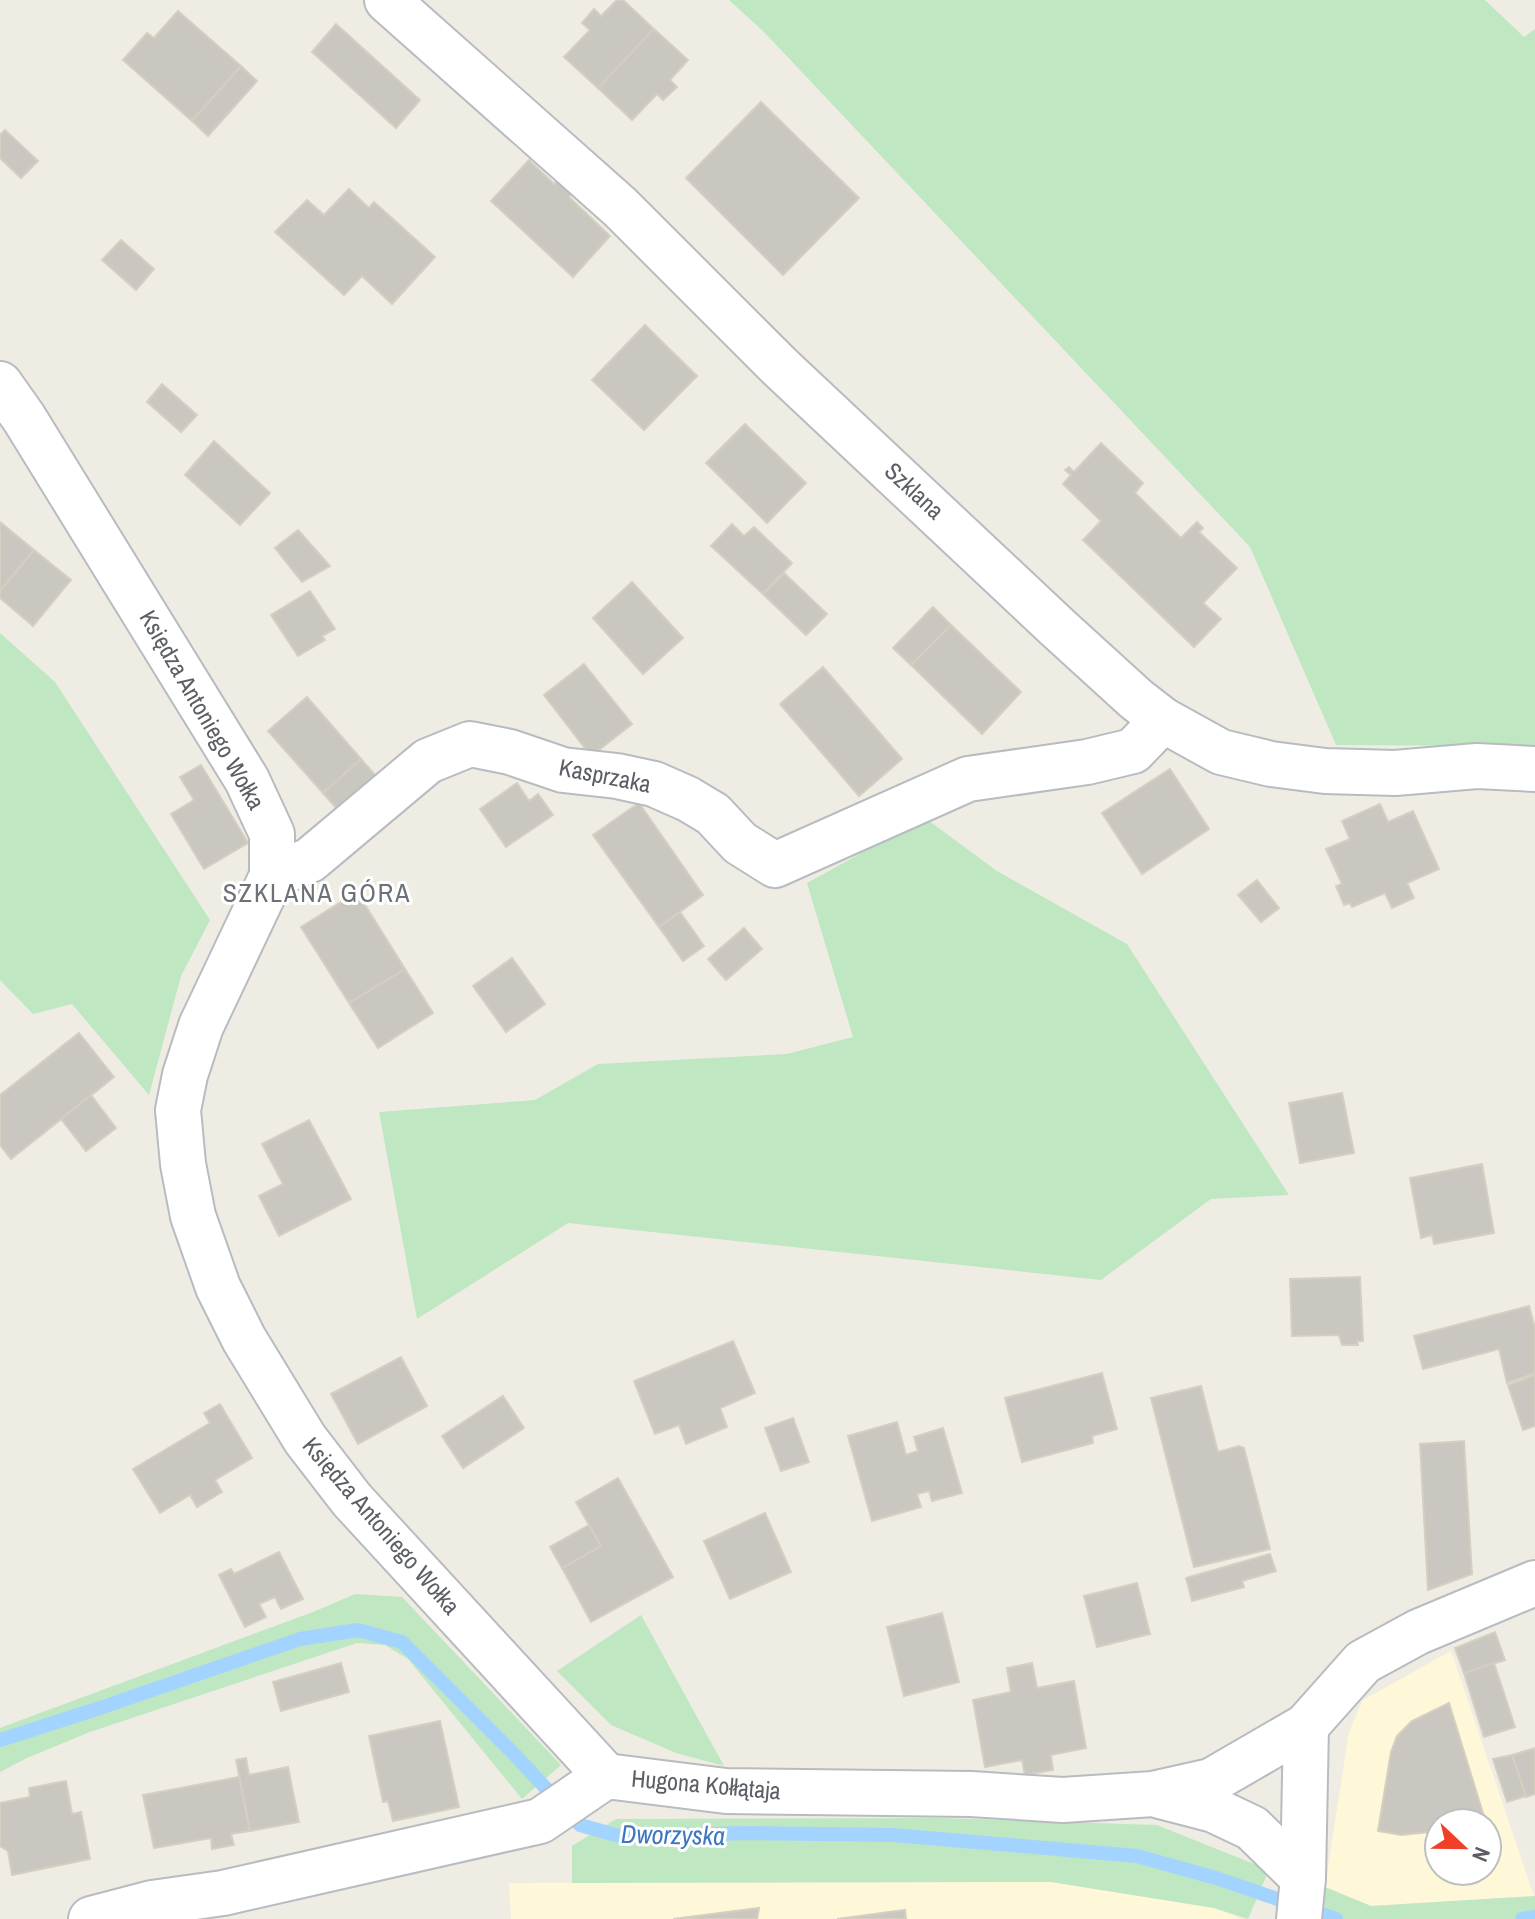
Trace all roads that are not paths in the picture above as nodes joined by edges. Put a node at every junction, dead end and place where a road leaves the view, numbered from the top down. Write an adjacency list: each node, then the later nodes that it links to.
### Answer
1 (387, 0): 3 (street, Szklana)
2 (0, 384): 5 (street, Księdza Antoniego Wołka)
3 (1163, 720): 4 (street, Szklana); 5 (street, Kasprzaka)
4 (1535, 769)
5 (272, 876): 8 (street, Księdza Antoniego Wołka)
6 (1535, 1583): 7 (street, Hugona Kołłątaja)
7 (1306, 1726): 9 (street, Hugona Kołłątaja); 10 (street, Hugona Kołłątaja)
8 (606, 1776): 9 (street, Hugona Kołłątaja); 11 (street, Hugona Kołłątaja)
9 (1153, 1794): 10 (street, Hugona Kołłątaja)
10 (1301, 1898)
11 (91, 1919)

